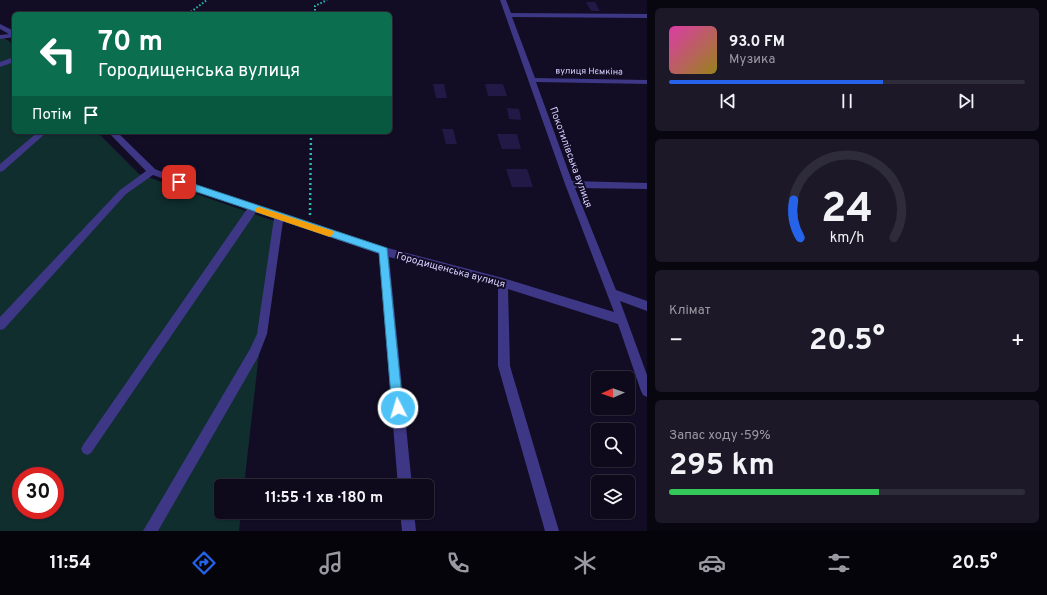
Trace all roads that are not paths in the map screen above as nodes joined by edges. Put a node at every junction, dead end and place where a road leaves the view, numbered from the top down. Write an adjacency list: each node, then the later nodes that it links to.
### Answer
1 (503, 0): 2 (street, Покотилівська вулиця)
2 (509, 15): 3 (street); 10 (street, Покотилівська вулиця)
3 (647, 16)
4 (0, 26): 5 (street)
5 (12, 34)
6 (12, 35): 7 (street)
7 (0, 37)
8 (12, 59): 9 (street)
9 (0, 65)
10 (532, 80): 11 (street, вулиця Нємкіна); 16 (street, Покотилівська вулиця)
11 (647, 82)
12 (41, 134): 14 (street)
13 (114, 134): 15 (street, Городищенська вулиця)
14 (0, 169)
15 (152, 171): 18 (street, Городищенська вулиця); 25 (street)
16 (570, 184): 17 (street); 22 (street, Покотилівська вулиця)
17 (647, 186)
18 (253, 208): 19 (street, Городищенська вулиця); 27 (street)
19 (279, 217): 20 (street, Городищенська вулиця); 30 (street)
20 (384, 251): 21 (street, Городищенська вулиця); 28 (street)
21 (503, 283): 24 (street, Городищенська вулиця); 32 (street)
22 (612, 292): 23 (street); 24 (street, Покотилівська вулиця)
23 (647, 306)
24 (622, 320): 26 (street, Покотилівська вулиця)
25 (0, 325)
26 (647, 391)
27 (87, 449)
28 (404, 479)
29 (408, 519): 31 (street)
30 (150, 531)
31 (409, 531)
32 (552, 531)

